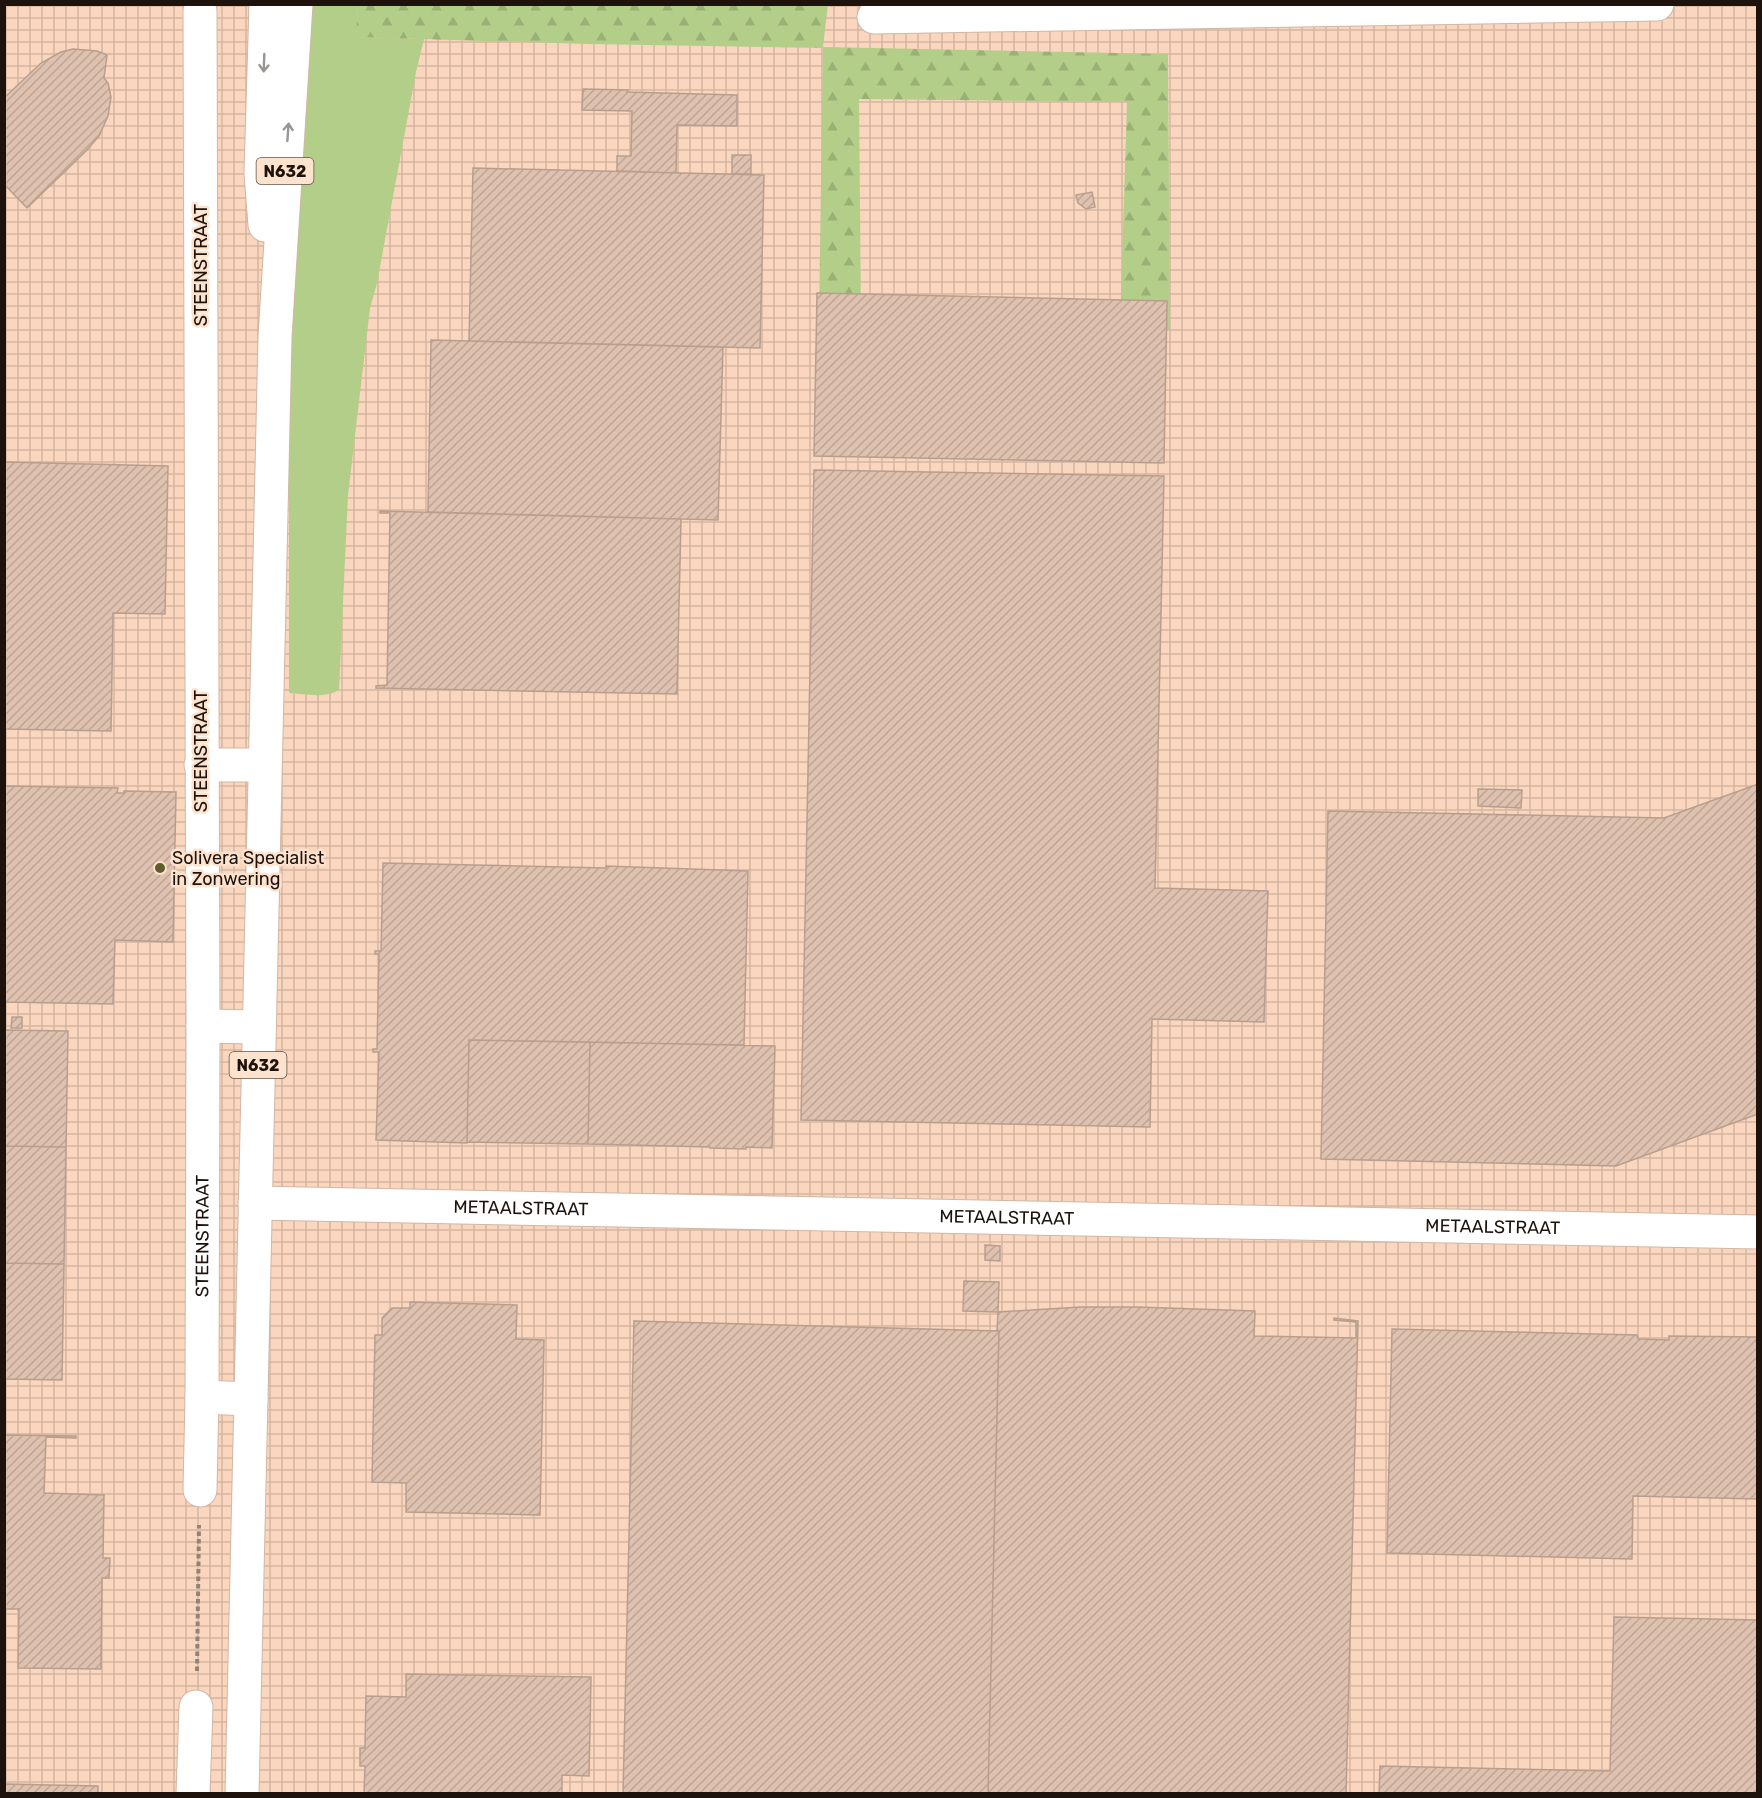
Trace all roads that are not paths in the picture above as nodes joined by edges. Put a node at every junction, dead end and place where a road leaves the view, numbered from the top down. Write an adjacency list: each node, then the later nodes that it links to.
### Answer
1 (266, 4): 6 (street, N632, one-way to 6)
2 (296, 4): 6 (street, N632, one-way to 2)
3 (1657, 4): 5 (street)
4 (200, 11): 7 (street, STEENSTRAAT)
5 (874, 17)
6 (275, 338): 8 (street, N632)
7 (201, 765): 8 (street); 9 (street, STEENSTRAAT)
8 (264, 765): 10 (street, N632)
9 (203, 1026): 10 (street); 13 (street, STEENSTRAAT)
10 (259, 1027): 11 (street, N632)
11 (255, 1203): 12 (street, METAALSTRAAT); 14 (street, N632)
12 (1758, 1232)
13 (202, 1397): 14 (street); 15 (street, STEENSTRAAT)
14 (251, 1398): 18 (street, N632)
15 (200, 1490)
16 (196, 1707): 17 (street)
17 (193, 1794)
18 (242, 1794)

